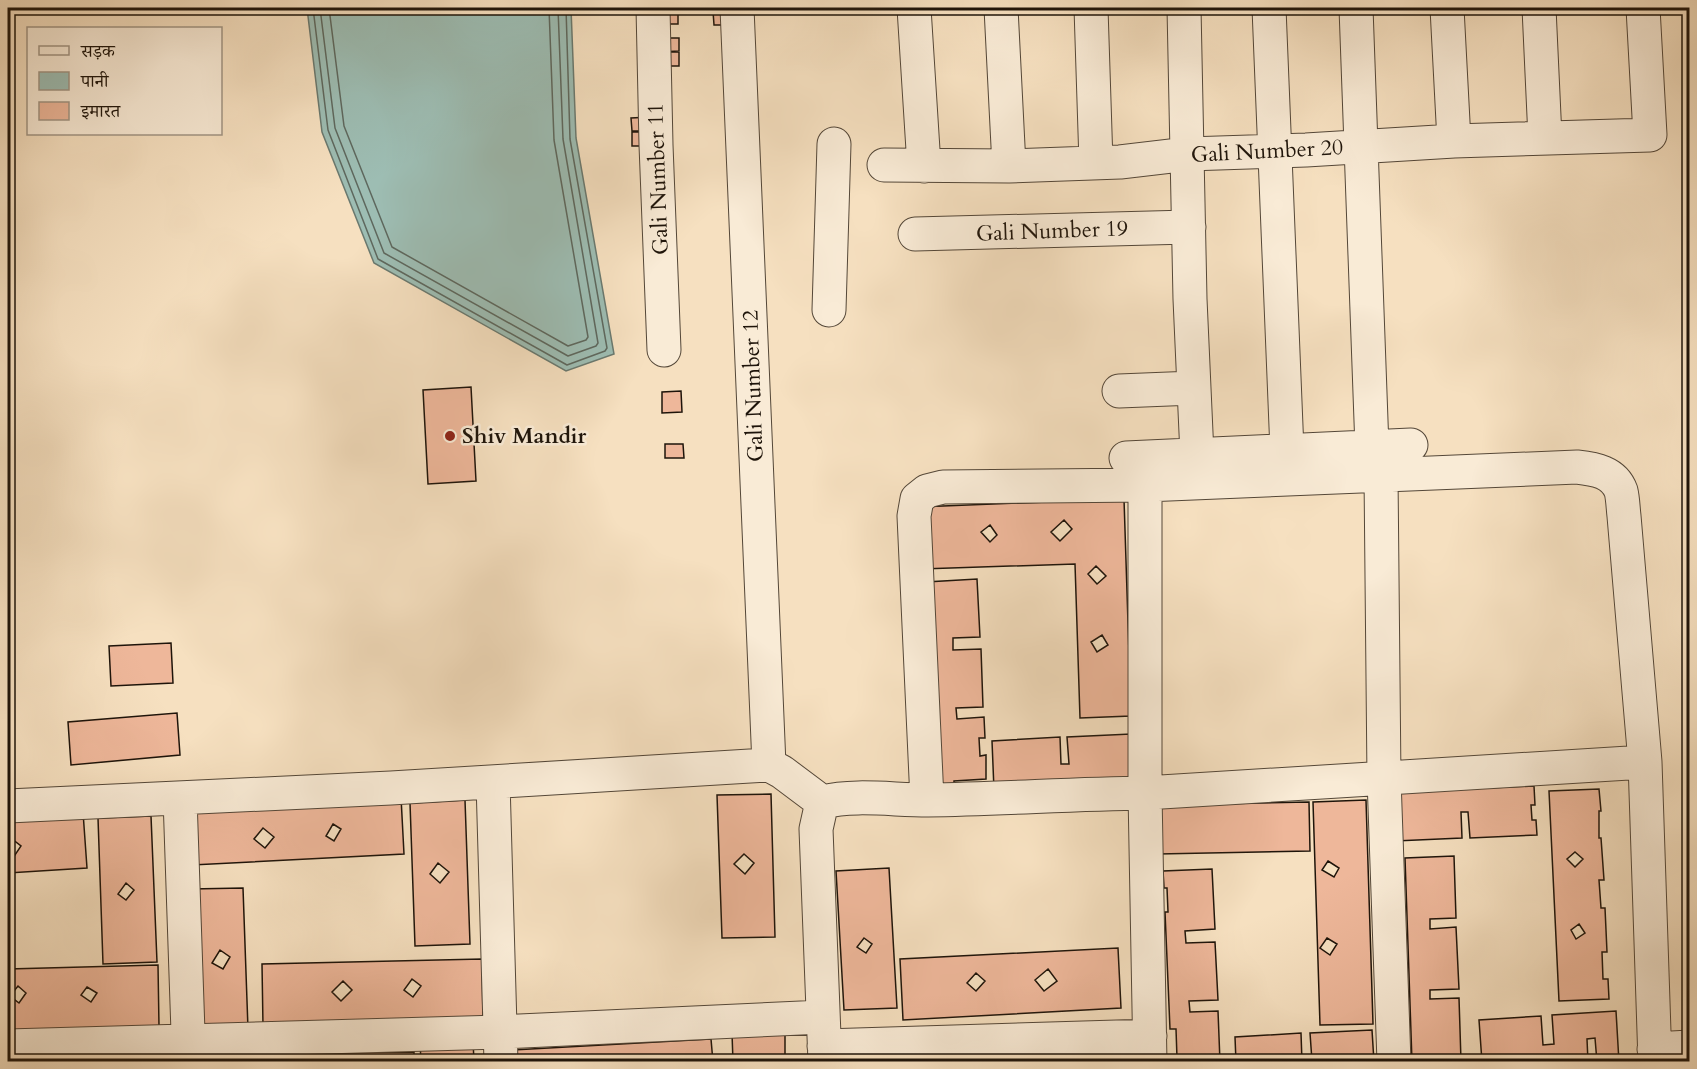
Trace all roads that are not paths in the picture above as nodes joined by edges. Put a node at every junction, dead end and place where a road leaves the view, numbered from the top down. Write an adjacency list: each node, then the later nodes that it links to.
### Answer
1 (653, 8): 25 (street, Gali Number 11)
2 (737, 8): 35 (street, Gali Number 12)
3 (914, 8): 20 (street)
4 (1001, 8): 21 (street)
5 (1091, 8): 18 (street)
6 (1184, 8): 17 (street)
7 (1269, 8): 16 (street)
8 (1356, 8): 15 (street)
9 (1447, 8): 13 (street)
10 (1539, 8): 12 (street)
11 (1643, 8): 12 (street, Gali Number 20)
12 (1545, 138): 13 (street, Gali Number 20)
13 (1454, 141): 15 (street, Gali Number 20)
14 (834, 144): 24 (street)
15 (1362, 146): 16 (street, Gali Number 20); 32 (street)
16 (1275, 151): 17 (street, Gali Number 20); 29 (street)
17 (1188, 154): 18 (street, Gali Number 20); 22 (street)
18 (1096, 163): 21 (street, Gali Number 20)
19 (884, 165): 20 (street, Gali Number 20)
20 (924, 166): 21 (street, Gali Number 20)
21 (1009, 166)
22 (1189, 227): 23 (street, Gali Number 19); 26 (street)
23 (915, 234)
24 (829, 310)
25 (664, 350)
26 (1194, 388): 27 (street); 30 (street)
27 (1119, 391)
28 (1412, 445): 32 (street)
29 (1287, 451): 30 (street); 32 (street)
30 (1197, 455): 31 (street)
31 (1125, 458)
32 (1377, 462): 33 (street); 34 (street); 36 (street)
33 (1145, 484): 38 (street); 40 (street)
34 (1645, 762): 36 (street); 49 (street)
35 (769, 765): 37 (street); 41 (street)
36 (1384, 779): 38 (street); 50 (street)
37 (493, 782): 39 (street); 45 (street)
38 (1145, 793): 40 (street); 47 (street)
39 (180, 798): 42 (street); 48 (street)
40 (927, 800): 41 (street)
41 (822, 802): 43 (street)
42 (8, 806)
43 (824, 1041): 45 (street); 47 (street)
44 (8, 1046): 48 (street)
45 (500, 1047): 48 (street)
46 (1689, 1047): 49 (street)
47 (1150, 1049)
48 (188, 1051)
49 (1655, 1055)
50 (1394, 1062)

